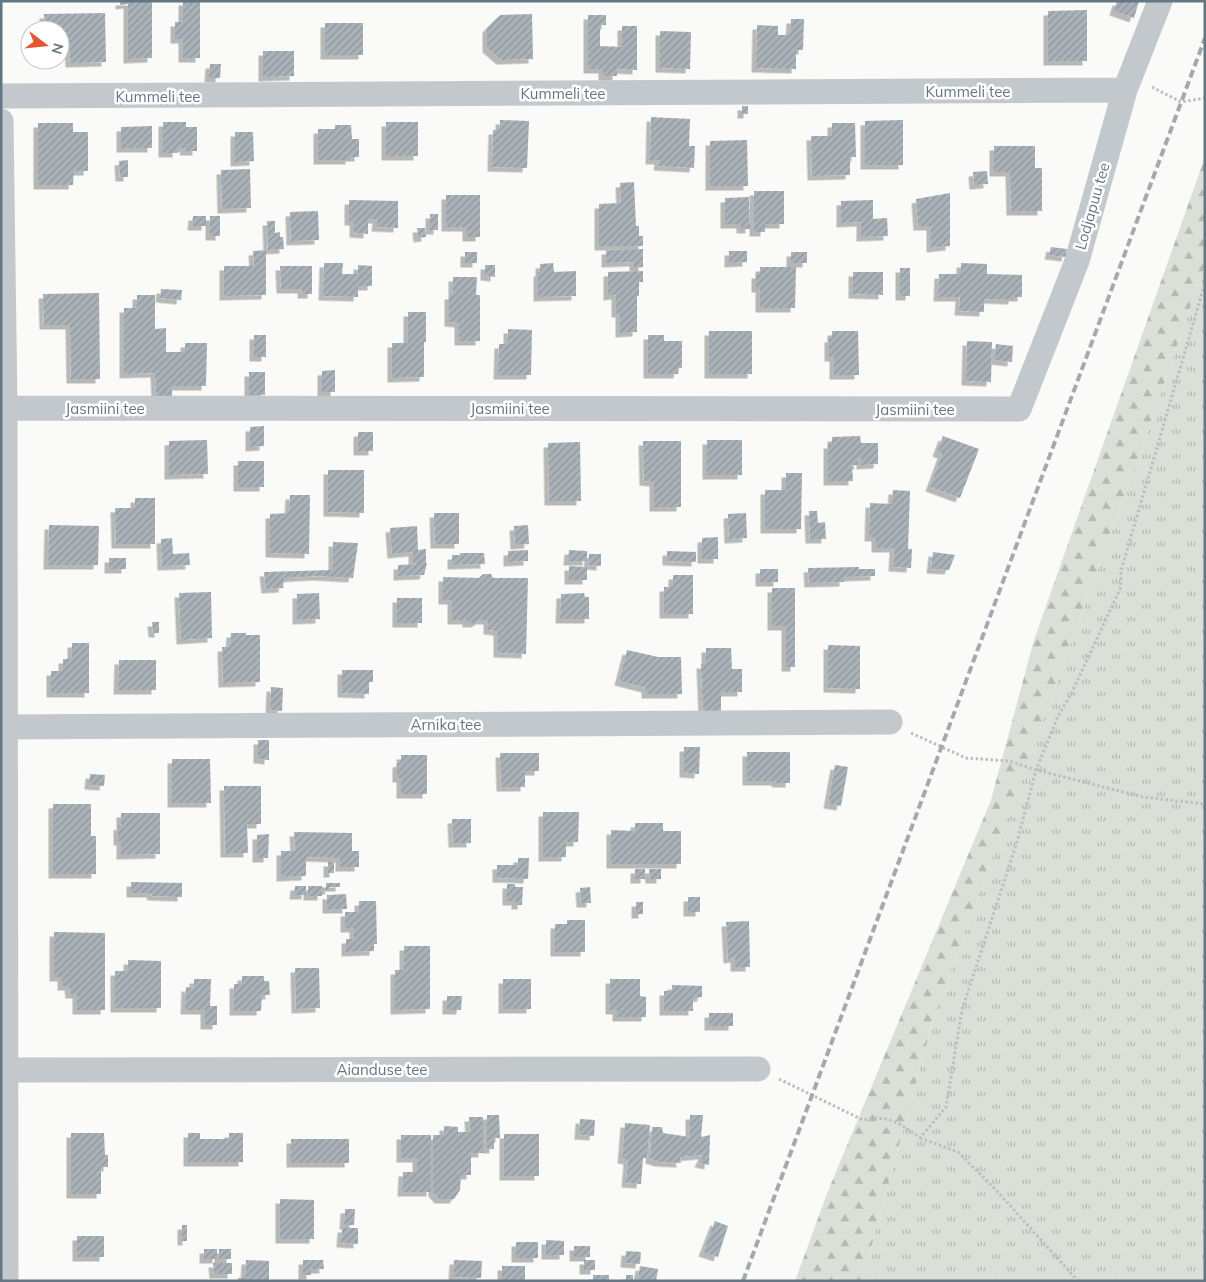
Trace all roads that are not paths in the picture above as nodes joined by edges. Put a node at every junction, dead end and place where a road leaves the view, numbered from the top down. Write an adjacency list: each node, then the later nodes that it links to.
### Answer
1 (1160, 1): 2 (street, Lodjapuu tee)
2 (1125, 90): 3 (street, Kummeli tee); 6 (street, Lodjapuu tee)
3 (1, 96)
4 (1, 120): 5 (street)
5 (3, 408): 6 (street, Jasmiini tee); 8 (street)
6 (1019, 409)
7 (890, 722): 8 (street, Arnika tee)
8 (3, 727): 9 (street)
9 (3, 986): 11 (street)
10 (758, 1069): 11 (street, Aianduse tee)
11 (6, 1070): 12 (street)
12 (4, 1157): 13 (street)
13 (6, 1281)

